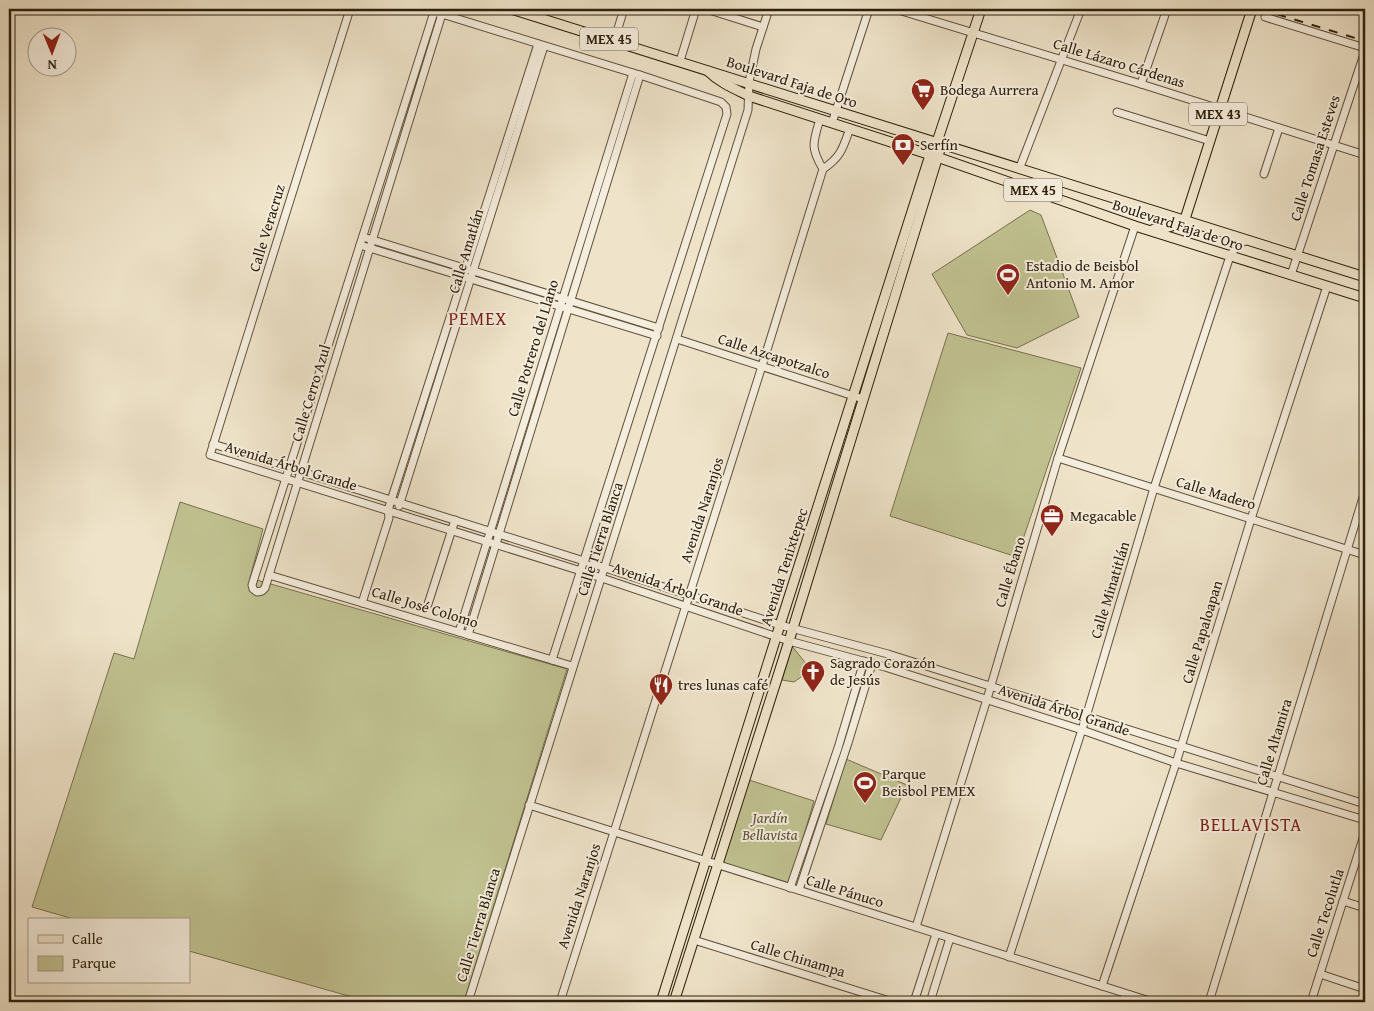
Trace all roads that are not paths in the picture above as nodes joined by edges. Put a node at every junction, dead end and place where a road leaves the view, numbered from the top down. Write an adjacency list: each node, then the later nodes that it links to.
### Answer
1 (350, 9): 74 (street, Calle Veracruz)
2 (511, 9): 17 (main road, MEX 45)
3 (624, 9): 17 (street)
4 (696, 9): 21 (street)
5 (706, 9): 15 (street)
6 (769, 9): 15 (street, Calle Tierra Blanca)
7 (870, 9): 29 (street)
8 (895, 9): 16 (street, Calle Lázaro Cárdenas)
9 (982, 9): 16 (main road, Avenida Tenixtepec)
10 (1081, 9): 20 (street)
11 (1167, 9): 26 (street)
12 (1252, 9): 28 (main road, MEX 43)
13 (438, 13): 18 (street); 33 (street, Calle Cerro Azul); 36 (street, Calle Cerro Azul)
14 (1265, 17): 19 (street)
15 (764, 27): 25 (street, Calle Tierra Blanca)
16 (974, 33): 20 (street, Calle Lázaro Cárdenas); 38 (main road, Avenida Tenixtepec)
17 (614, 40): 21 (main road, MEX 45)
18 (541, 45): 23 (street); 54 (street, Calle Amatlán)
19 (1365, 49): 39 (street, Calle Tomasa Esteves)
20 (1062, 60): 26 (street, Calle Lázaro Cárdenas); 42 (street)
21 (680, 62): 22 (main road, MEX 45)
22 (706, 69): 25 (main road, Boulevard Faja de Oro / MEX 45); 27 (main road, Boulevard Faja de Oro / MEX 45)
23 (633, 73): 24 (street); 62 (street, Calle Potrero del Llano)
24 (640, 76): 63 (street, Calle Potrero del Llano); 66 (street)
25 (749, 82): 27 (street, Calle Tierra Blanca); 29 (main road, Boulevard Faja de Oro / MEX 45)
26 (1141, 84): 28 (street, Calle Lázaro Cárdenas)
27 (749, 96): 31 (main road, Boulevard Faja de Oro / MEX 45); 68 (street, Calle Tierra Blanca)
28 (1220, 109): 35 (street, Calle Lázaro Cárdenas); 37 (main road, MEX 43)
29 (836, 110): 32 (street); 38 (main road, Boulevard Faja de Oro / MEX 45)
30 (1117, 112): 37 (street)
31 (820, 119): 32 (main road, Boulevard Faja de Oro / MEX 45); 43 (street)
32 (832, 123): 34 (main road, Boulevard Faja de Oro / MEX 45)
33 (398, 126): 36 (street); 47 (street, Calle Cerro Azul)
34 (850, 128): 41 (main road, Boulevard Faja de Oro / MEX 45); 43 (street, Avenida Naranjos)
35 (1279, 128): 39 (street, Calle Lázaro Cárdenas); 44 (street)
36 (407, 129): 48 (street, Calle Cerro Azul)
37 (1210, 141): 45 (main road, MEX 43)
38 (940, 142): 41 (main road, Avenida Tenixtepec); 42 (main road, Boulevard Faja de Oro / MEX 45)
39 (1334, 145): 40 (street, Calle Lázaro Cárdenas); 52 (street, Calle Tomasa Esteves)
40 (1365, 155)
41 (934, 156): 46 (main road, Boulevard Faja de Oro / MEX 45); 58 (main road, Avenida Tenixtepec)
42 (1020, 167): 45 (main road, Boulevard Faja de Oro / MEX 45)
43 (823, 170): 71 (street, Avenida Naranjos)
44 (1264, 174)
45 (1185, 220): 46 (main road); 49 (main road, Boulevard Faja de Oro / MEX 45)
46 (1135, 226): 53 (main road, Boulevard Faja de Oro / MEX 45); 76 (street, Calle Ébano)
47 (363, 237): 48 (street); 50 (street, Calle Cerro Azul)
48 (372, 240): 51 (street, Calle Cerro Azul); 54 (street)
49 (1248, 240): 52 (main road, Boulevard Faja de Oro / MEX 45); 53 (street)
50 (360, 245): 51 (street); 69 (street, Calle Cerro Azul)
51 (370, 249): 57 (street); 70 (street, Calle Cerro Azul)
52 (1298, 255): 55 (street, Calle Tomasa Esteves); 56 (main road, Boulevard Faja de Oro / MEX 45)
53 (1230, 256): 55 (main road, Boulevard Faja de Oro / MEX 45); 81 (street, Calle Minatitlán)
54 (470, 270): 57 (street, Calle Amatlán); 62 (street)
55 (1291, 275): 60 (main road, Boulevard Faja de Oro / MEX 45)
56 (1365, 277)
57 (468, 279): 64 (street); 83 (street, Calle Amatlán); 84 (street, Calle Amatlán)
58 (894, 283): 72 (main road, Avenida Tenixtepec); 73 (main road, Avenida Tenixtepec)
59 (1365, 285): 61 (street)
60 (1327, 286): 61 (main road, Boulevard Faja de Oro / MEX 45); 90 (street, Calle Papaloapan)
61 (1363, 297)
62 (563, 298): 63 (street); 64 (street, Calle Potrero del Llano)
63 (571, 301): 65 (street, Calle Potrero del Llano); 66 (street)
64 (560, 307): 65 (street); 95 (street, Calle Potrero del Llano)
65 (568, 309): 67 (street); 96 (street, Calle Potrero del Llano)
66 (659, 328): 67 (street)
67 (657, 336): 101 (street)
68 (677, 339): 71 (street, Calle Azcapotzalco); 102 (street, Calle Tierra Blanca)
69 (325, 354): 70 (street); 77 (street, Calle Cerro Azul)
70 (336, 357): 78 (street, Calle Cerro Azul)
71 (762, 366): 72 (street, Calle Azcapotzalco); 108 (street, Avenida Naranjos)
72 (853, 395): 73 (street, Calle Azcapotzalco); 87 (main road, Avenida Tenixtepec)
73 (863, 398): 89 (main road, Avenida Tenixtepec)
74 (213, 444): 75 (street, Calle Veracruz); 77 (street, Avenida Árbol Grande)
75 (210, 455): 79 (street, Avenida Árbol Grande)
76 (1058, 458): 81 (street, Calle Madero); 121 (street, Calle Ébano)
77 (289, 468): 78 (street, Avenida Árbol Grande); 79 (street, Calle Cerro Azul)
78 (301, 472): 80 (street, Calle Cerro Azul); 83 (street, Avenida Árbol Grande)
79 (285, 479): 80 (street, Avenida Árbol Grande); 85 (street, Calle Cerro Azul)
80 (298, 482): 86 (street, Calle Cerro Azul); 88 (street, Avenida Árbol Grande)
81 (1154, 488): 90 (street, Calle Madero); 123 (street, Calle Minatitlán)
82 (1365, 491): 99 (street, Calle Altamira)
83 (392, 500): 84 (street, Avenida Árbol Grande); 88 (street, Calle Amatlán)
84 (400, 504): 88 (street, Calle Amatlán); 91 (street, Avenida Árbol Grande)
85 (277, 505): 86 (street); 92 (street, Calle Cerro Azul)
86 (290, 509): 93 (street, Calle Cerro Azul)
87 (816, 513): 89 (main road); 112 (main road, Avenida Tenixtepec)
88 (391, 514): 94 (street, Avenida Árbol Grande); 109 (street, Calle Amatlán)
89 (827, 516): 113 (main road, Avenida Tenixtepec)
90 (1251, 519): 99 (street, Calle Madero); 125 (street, Calle Papaloapan)
91 (455, 520): 94 (street); 95 (street, Avenida Árbol Grande)
92 (272, 521): 93 (street); 104 (street, Calle Cerro Azul)
93 (285, 525): 104 (street, Calle Cerro Azul)
94 (451, 530): 97 (street, Avenida Árbol Grande); 110 (street)
95 (490, 531): 96 (street, Avenida Árbol Grande); 97 (street, Calle Potrero del Llano)
96 (499, 534): 98 (street, Calle Potrero del Llano); 101 (street, Avenida Árbol Grande)
97 (487, 542): 98 (street, Avenida Árbol Grande); 106 (street, Calle Potrero del Llano)
98 (496, 544): 103 (street, Avenida Árbol Grande); 107 (street, Calle Potrero del Llano)
99 (1347, 549): 100 (street, Calle Madero); 127 (street, Calle Altamira)
100 (1365, 554)
101 (584, 561): 102 (street, Avenida Árbol Grande); 103 (street)
102 (605, 568): 105 (street, Calle Tierra Blanca); 108 (street, Avenida Árbol Grande)
103 (581, 571): 105 (street, Avenida Árbol Grande); 118 (street)
104 (269, 575): 109 (street, Calle José Colomo)
105 (602, 578): 111 (street, Avenida Árbol Grande); 120 (street, Calle Tierra Blanca)
106 (474, 585): 107 (street); 114 (street, Calle Potrero del Llano)
107 (482, 588): 115 (street, Calle Potrero del Llano)
108 (689, 595): 111 (street, Avenida Naranjos); 112 (street, Avenida Árbol Grande)
109 (362, 603): 114 (street, Calle José Colomo)
110 (428, 604)
111 (686, 606): 116 (street, Avenida Árbol Grande); 132 (street, Avenida Naranjos)
112 (780, 625): 113 (street, Avenida Árbol Grande); 116 (main road, Avenida Tenixtepec)
113 (792, 628): 117 (main road, Avenida Tenixtepec); 121 (street, Avenida Árbol Grande)
114 (459, 632): 115 (street, Calle José Colomo)
115 (468, 634): 118 (street, Calle José Colomo)
116 (776, 636): 117 (street, Avenida Árbol Grande); 134 (main road, Avenida Tenixtepec)
117 (789, 641): 119 (street, Avenida Árbol Grande); 135 (main road, Avenida Tenixtepec)
118 (552, 660): 120 (street, Calle José Colomo)
119 (868, 662): 122 (street, Avenida Árbol Grande); 136 (street); 137 (street)
120 (572, 666): 130 (street, Calle Tierra Blanca)
121 (991, 686): 122 (street, Calle Ébano); 123 (street, Avenida Árbol Grande)
122 (987, 700): 124 (street, Avenida Árbol Grande); 140 (street, Calle Ébano)
123 (1086, 717): 124 (street, Calle Minatitlán); 125 (street, Avenida Árbol Grande)
124 (1082, 730): 126 (street, Avenida Árbol Grande); 144 (street, Calle Minatitlán)
125 (1181, 747): 126 (street, Calle Papaloapan); 127 (street, Avenida Árbol Grande)
126 (1176, 764): 128 (street, Avenida Árbol Grande); 146 (street, Calle Papaloapan)
127 (1278, 776): 128 (street, Calle Altamira); 129 (street, Avenida Árbol Grande)
128 (1273, 792): 131 (street, Avenida Árbol Grande); 156 (street, Calle Altamira)
129 (1365, 804)
130 (529, 805): 132 (street, Calle Pánuco); 148 (street, Calle Tierra Blanca)
131 (1365, 820)
132 (614, 832): 134 (street, Calle Pánuco); 149 (street, Avenida Naranjos)
133 (1365, 832): 138 (street, Calle Tecolutla)
134 (706, 861): 135 (street, Calle Pánuco); 150 (main road, Avenida Tenixtepec)
135 (718, 865): 136 (street, Calle Pánuco); 143 (main road, Avenida Tenixtepec)
136 (790, 888): 137 (street, Calle Pánuco)
137 (799, 890): 140 (street, Calle Pánuco)
138 (1343, 901): 139 (street); 145 (street, Calle Tecolutla)
139 (1365, 908)
140 (916, 927): 141 (street, Calle Pánuco)
141 (936, 934): 142 (street, Calle Pánuco); 153 (street)
142 (950, 938): 144 (street, Calle Pánuco); 154 (street)
143 (694, 940): 151 (main road, Avenida Tenixtepec); 152 (street, Calle Chinampa)
144 (1009, 957): 146 (street, Calle Pánuco)
145 (1320, 974): 147 (street); 157 (street, Calle Tecolutla)
146 (1102, 986): 155 (street, Calle Pánuco)
147 (1365, 989)
148 (468, 1002)
149 (560, 1002)
150 (661, 1002)
151 (674, 1002)
152 (893, 1002)
153 (914, 1002)
154 (930, 1002)
155 (1153, 1002)
156 (1209, 1002)
157 (1311, 1002)

